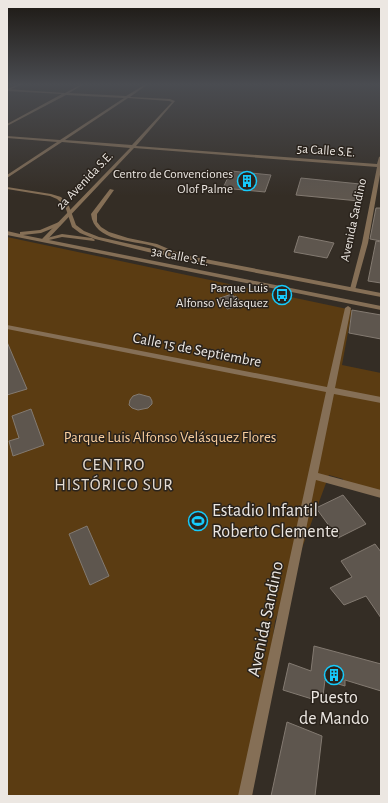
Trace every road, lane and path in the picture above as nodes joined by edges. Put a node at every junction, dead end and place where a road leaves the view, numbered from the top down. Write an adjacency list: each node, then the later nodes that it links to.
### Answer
1 (91, 121): 4 (street)
2 (157, 121): 5 (street, 2a Avenida S.E.)
3 (7, 137): 4 (street, 5a Calle S.E.)
4 (61, 142): 5 (street, 5a Calle S.E.); 8 (street)
5 (131, 147): 7 (street, 5a Calle S.E.); 11 (street, 2a Avenida S.E.)
6 (381, 156): 7 (street, Avenida Sandino)
7 (380, 166): 17 (street, Avenida Sandino)
8 (7, 177)
9 (7, 188): 11 (street, 3a Calle S.E.)
10 (112, 190): 16 (street)
11 (70, 212): 12 (street, 2a Avenida S.E.); 15 (street, 3a Calle S.E.)
12 (59, 224): 13 (street); 14 (street, 2a Avenida S.E.)
13 (7, 232): 14 (street, 3a Calle S.E.)
14 (44, 240): 15 (street); 19 (street, 3a Calle S.E.)
15 (148, 250): 16 (street, 3a Calle S.E.)
16 (181, 256): 17 (street, 3a Calle S.E.)
17 (352, 290): 18 (street, 3a Calle S.E.)
18 (381, 295)
19 (349, 305): 20 (street, 3a Calle S.E.); 22 (street, Avenida Sandino)
20 (381, 308)
21 (7, 327): 22 (street, Calle 15 de Septiembre)
22 (331, 389): 23 (street, Calle 15 de Septiembre); 24 (street, Avenida Sandino)
23 (381, 400)
24 (314, 476): 25 (street); 26 (street, Avenida Sandino)
25 (381, 494)
26 (245, 796)

